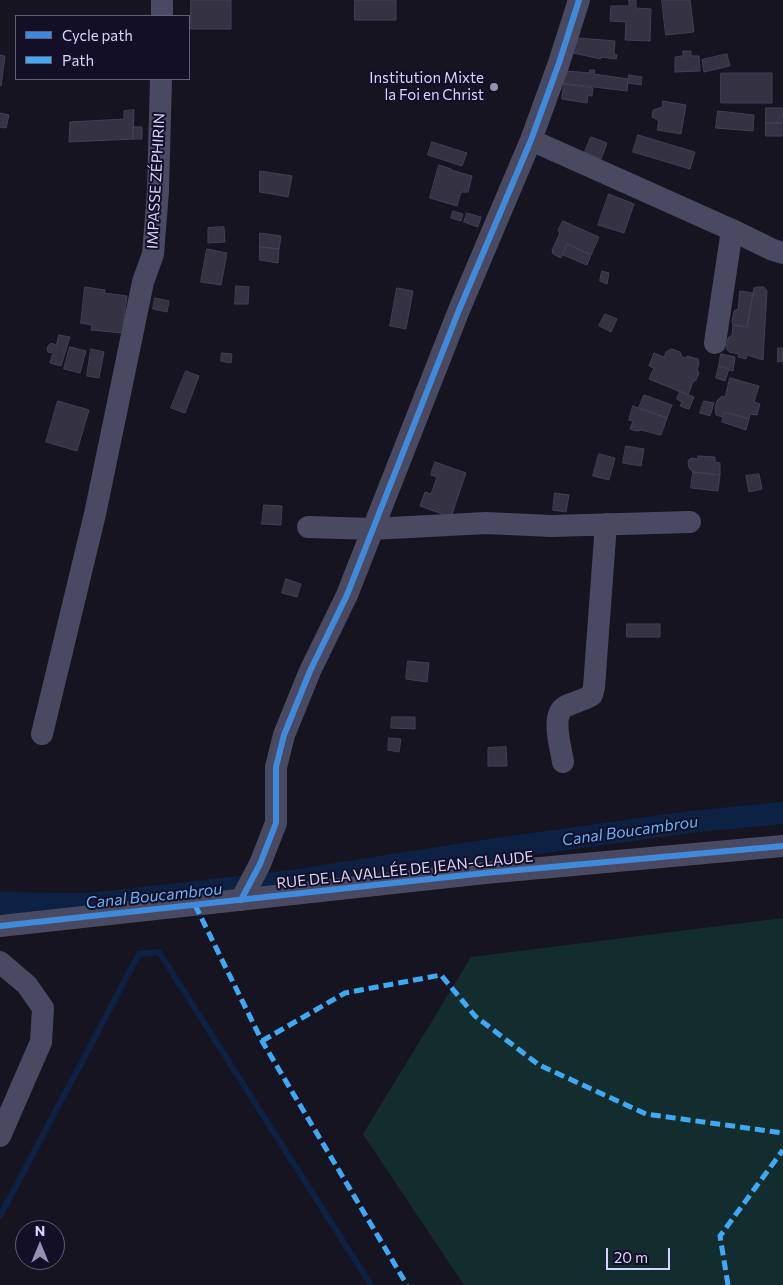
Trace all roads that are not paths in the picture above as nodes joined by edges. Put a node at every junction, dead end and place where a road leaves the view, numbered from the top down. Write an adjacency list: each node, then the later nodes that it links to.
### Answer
1 (162, 0): 3 (street)
2 (579, 0): 5 (street)
3 (162, 15)
4 (161, 80): 13 (street, IMPASSE ZÉPHIRIN)
5 (531, 140): 6 (street); 12 (street)
6 (732, 230): 7 (street); 8 (street)
7 (783, 253)
8 (715, 343)
9 (690, 522): 10 (street)
10 (606, 524): 12 (street); 14 (street)
11 (308, 527): 12 (street)
12 (372, 529): 16 (street)
13 (42, 734)
14 (563, 762)
15 (783, 846): 16 (street, RUE DE LA VALLÉE DE JEAN-CLAUDE)
16 (242, 900): 17 (street, RUE DE LA VALLÉE DE JEAN-CLAUDE)
17 (0, 926)
18 (0, 962): 19 (street)
19 (0, 1136)

